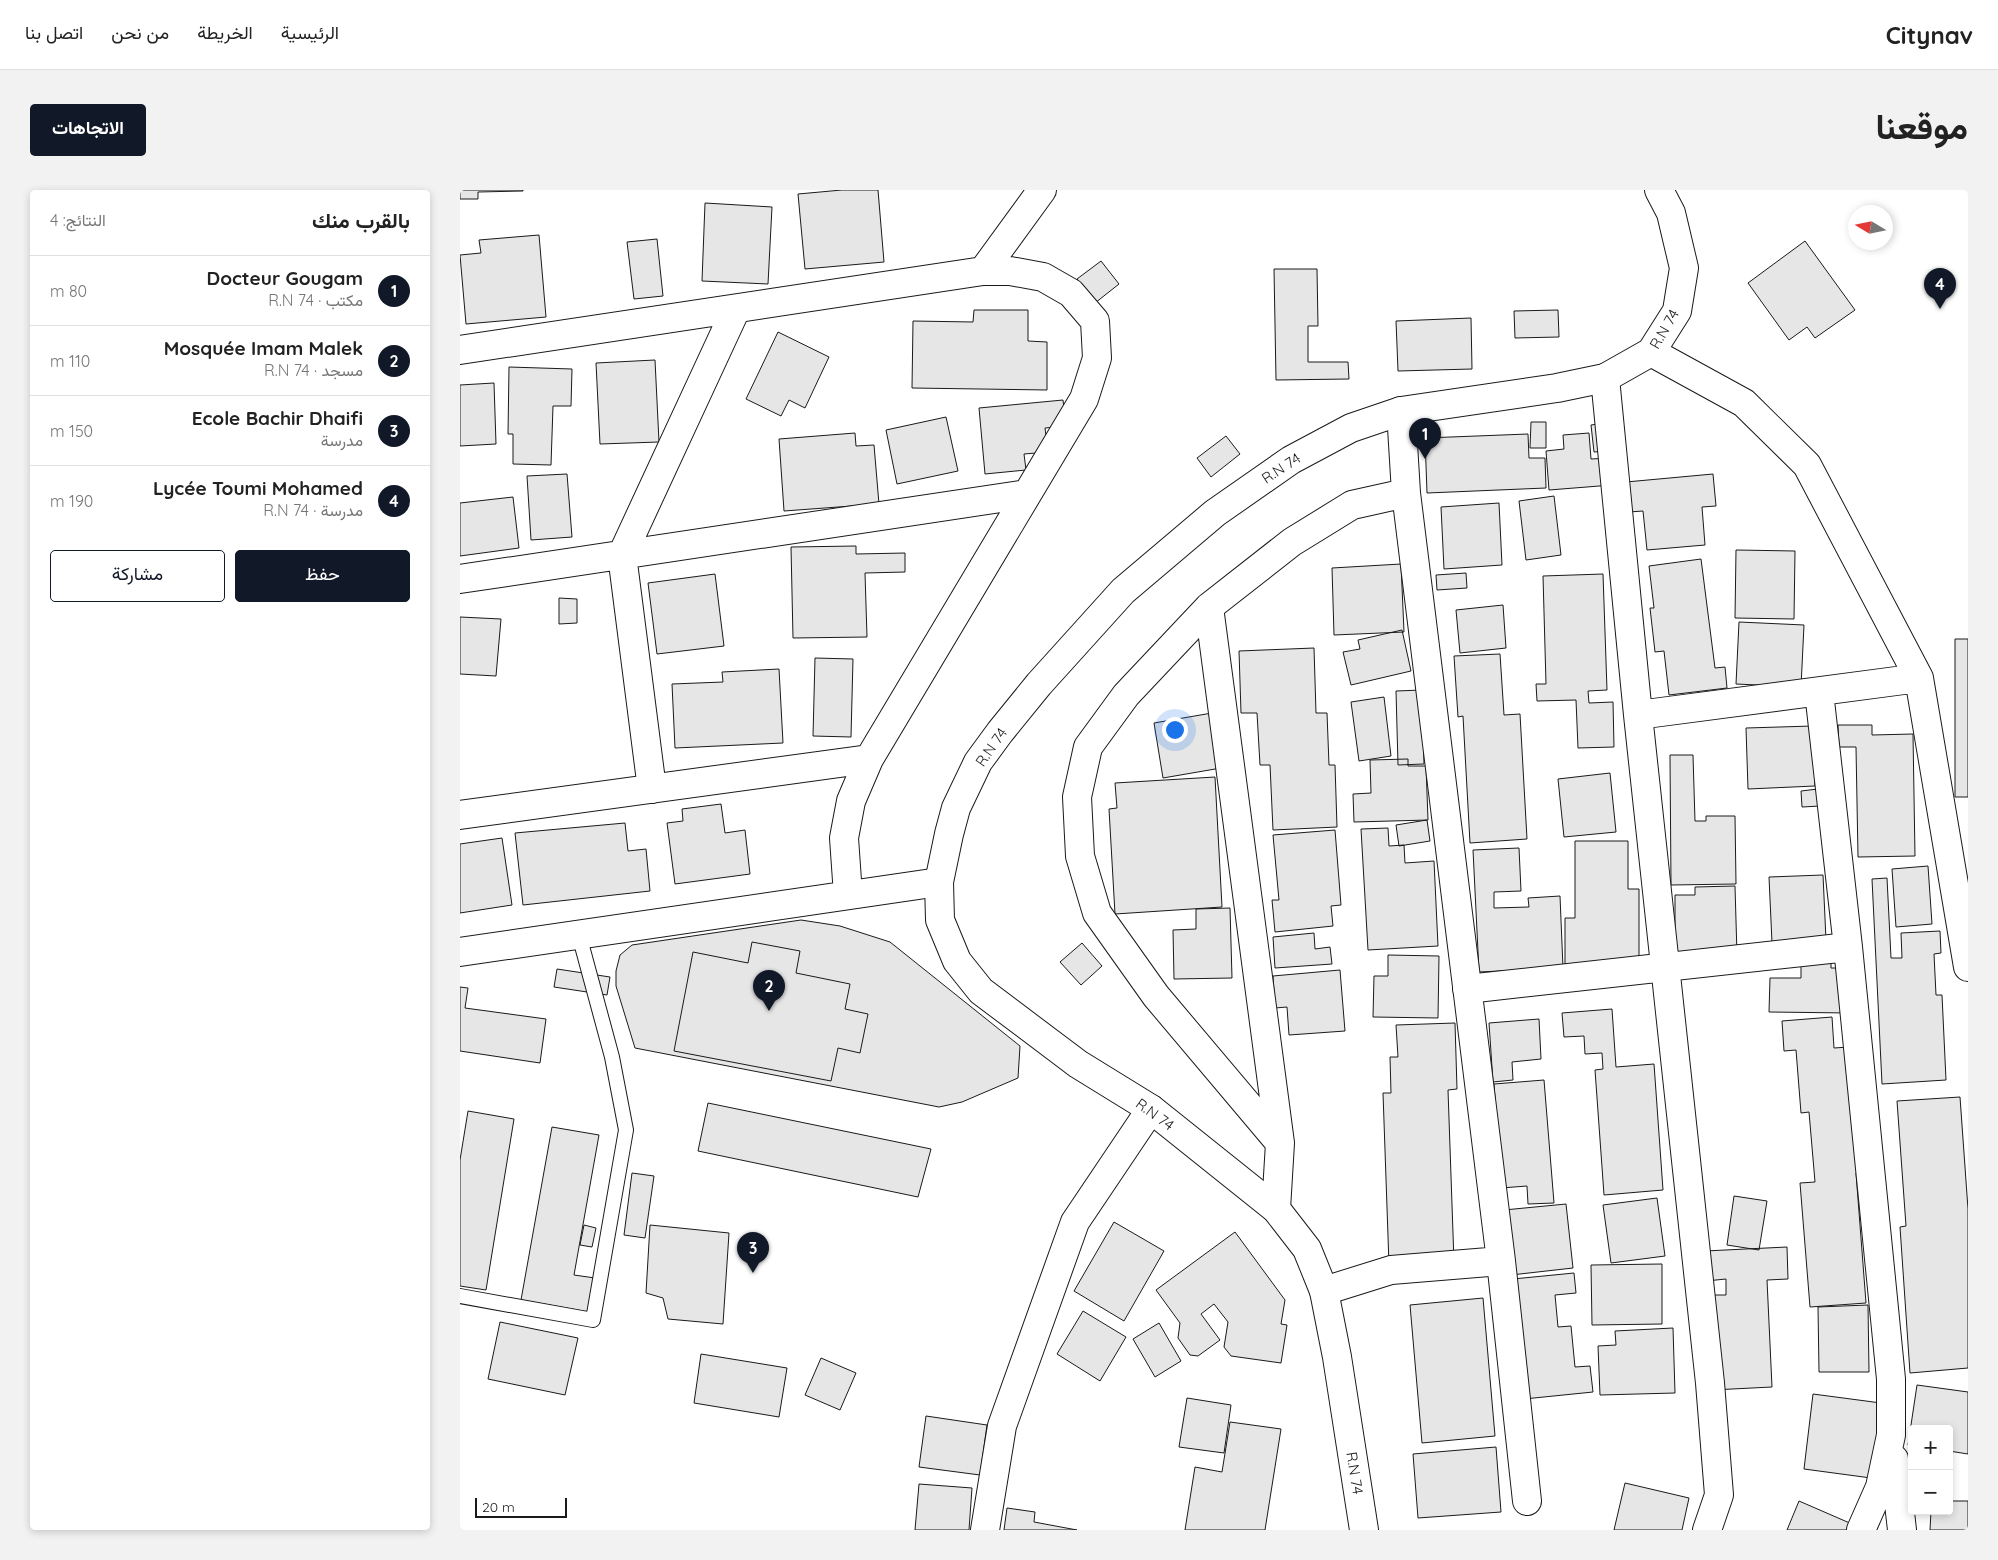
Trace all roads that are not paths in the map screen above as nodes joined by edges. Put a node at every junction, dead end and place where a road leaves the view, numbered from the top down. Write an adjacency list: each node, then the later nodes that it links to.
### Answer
1 (1042, 190): 3 (street)
2 (1659, 190): 6 (street, R.N 74)
3 (983, 271): 4 (street); 10 (street)
4 (736, 308): 5 (street); 11 (street)
5 (460, 350)
6 (1651, 352): 7 (street, R.N 74); 14 (street)
7 (1605, 378): 8 (street, R.N 74); 16 (street)
8 (1401, 411): 9 (street); 20 (street, R.N 74)
9 (1406, 493): 13 (street); 27 (street)
10 (1027, 494): 11 (street); 17 (street)
11 (622, 554): 12 (street); 18 (street)
12 (460, 579)
13 (1209, 607): 29 (street); 29 (street)
14 (1919, 678): 15 (street); 26 (street)
15 (1818, 692): 16 (street); 23 (street)
16 (1638, 715): 25 (street)
17 (870, 759): 18 (street); 21 (street)
18 (652, 789): 19 (street)
19 (460, 815)
20 (939, 882): 21 (street); 28 (street, R.N 74)
21 (848, 895): 22 (street)
22 (579, 934): 24 (street); 33 (lane)
23 (1848, 947): 25 (street); 34 (street)
24 (460, 952)
25 (1666, 967): 27 (street); 38 (street)
26 (1968, 967)
27 (1467, 989): 31 (street)
28 (1151, 1109): 30 (street, R.N 74); 36 (street)
29 (1280, 1143): 30 (street)
30 (1276, 1209): 32 (street, R.N 74)
31 (1501, 1261): 32 (street); 35 (street)
32 (1324, 1291): 37 (street, R.N 74)
33 (460, 1296)
34 (1892, 1435): 39 (street); 40 (street)
35 (1527, 1501)
36 (985, 1530)
37 (1364, 1530)
38 (1707, 1530)
39 (1861, 1530)
40 (1902, 1530)

